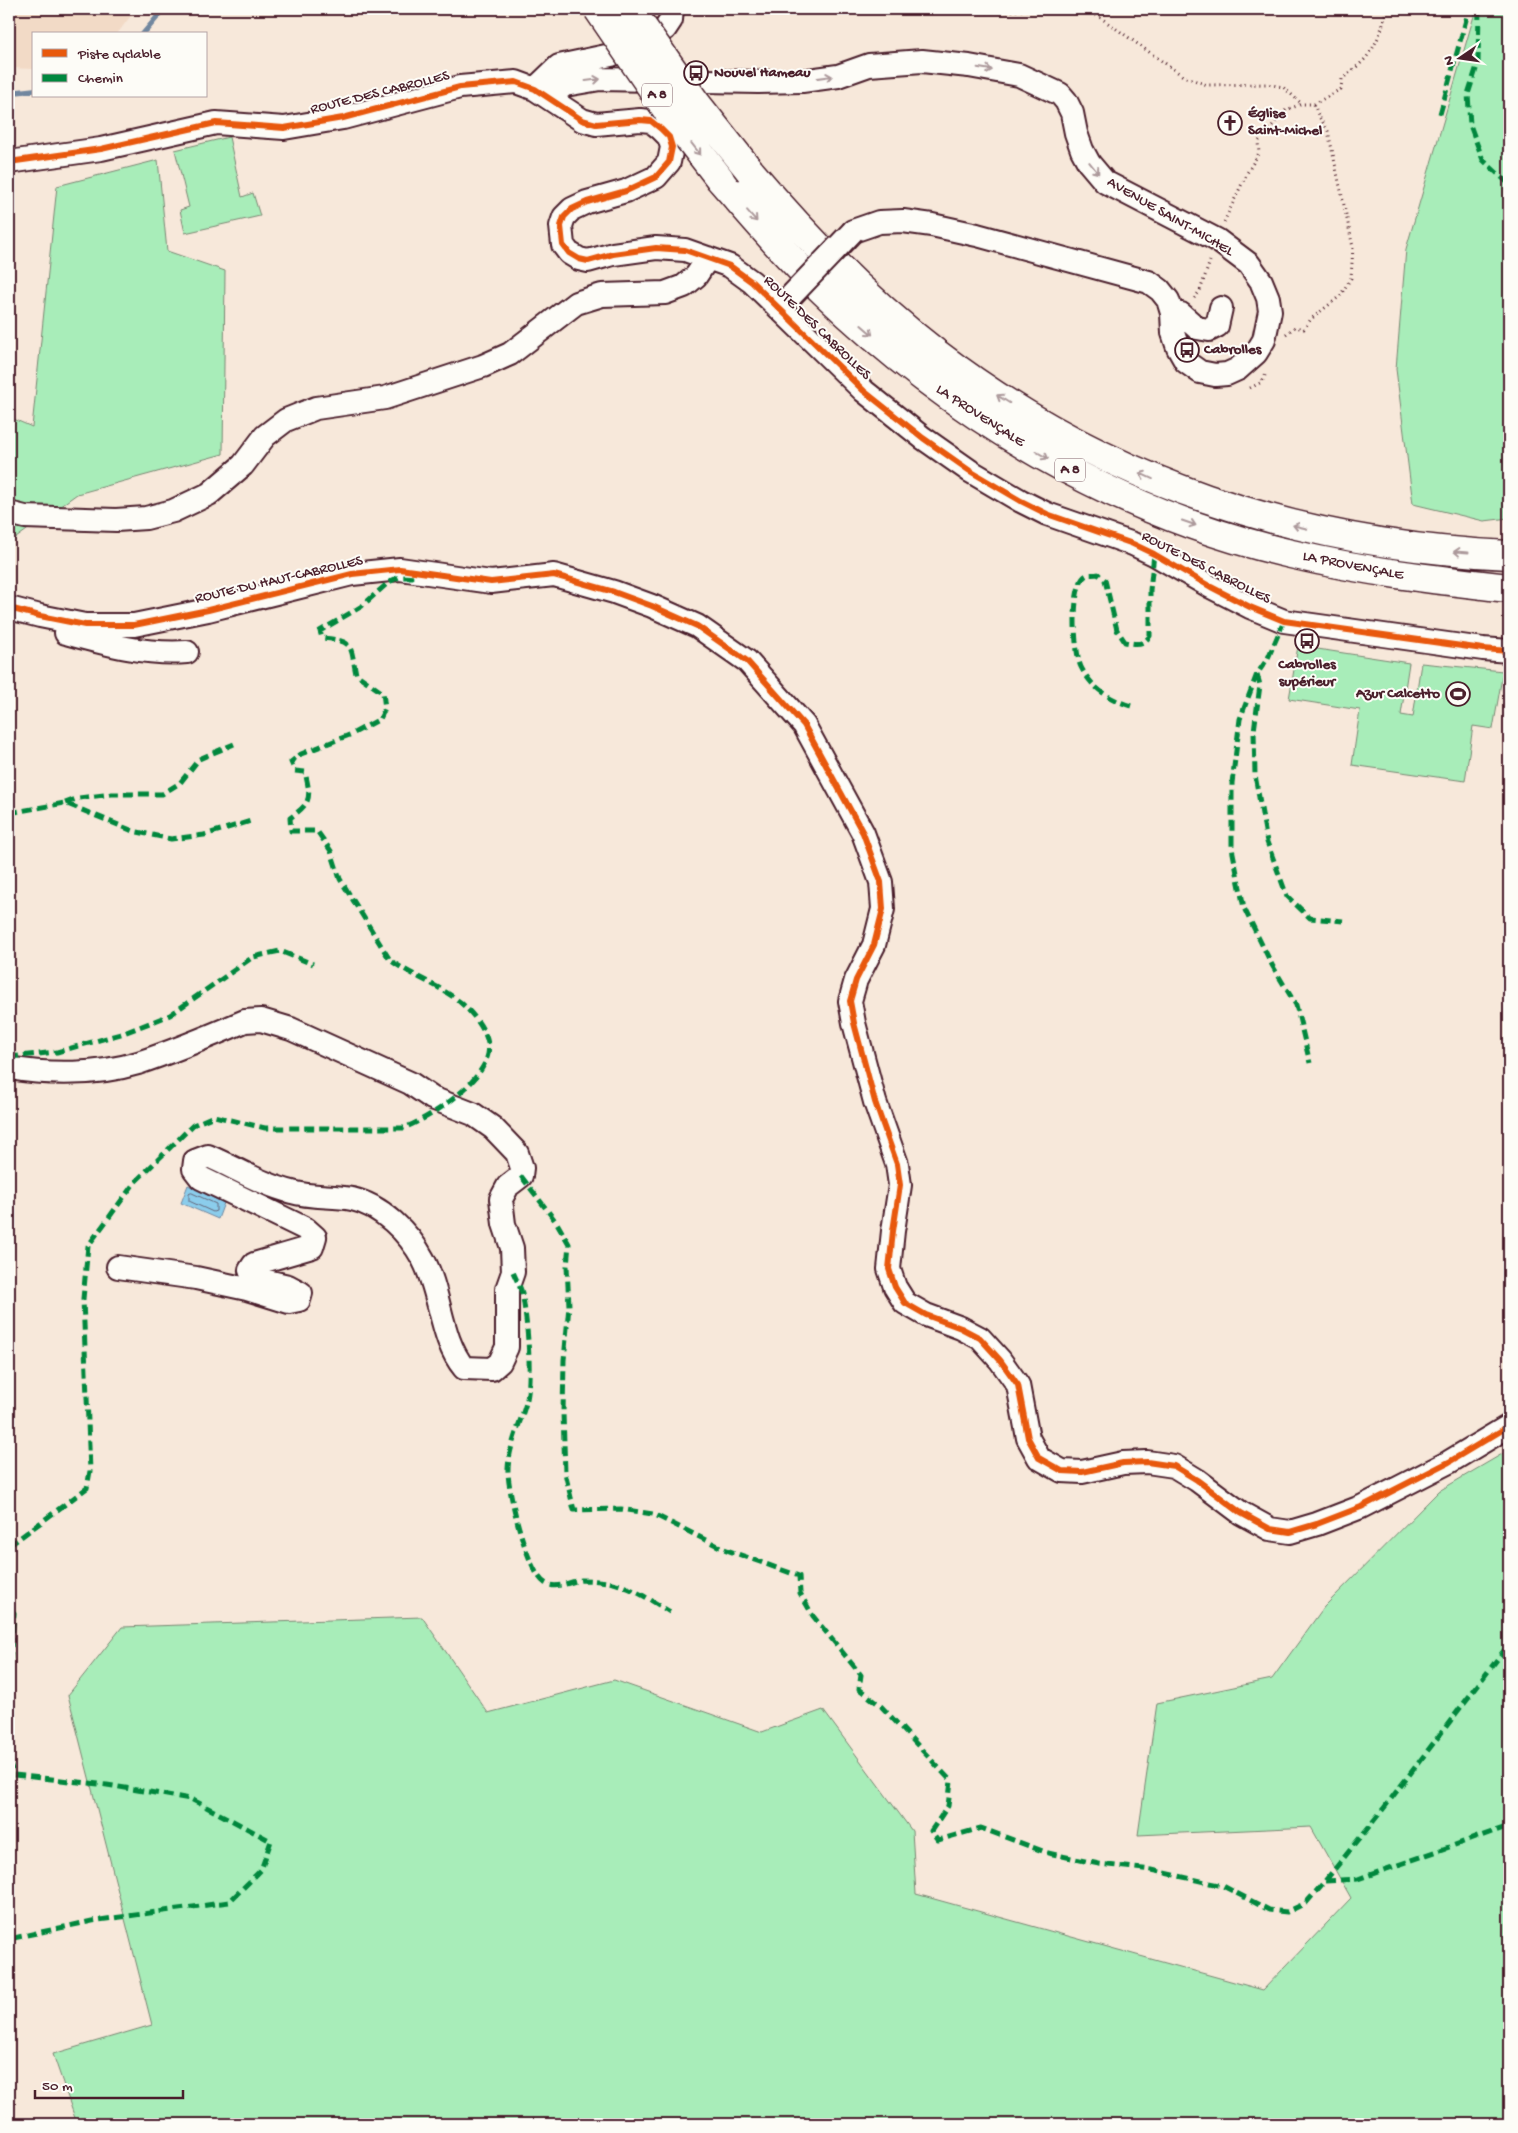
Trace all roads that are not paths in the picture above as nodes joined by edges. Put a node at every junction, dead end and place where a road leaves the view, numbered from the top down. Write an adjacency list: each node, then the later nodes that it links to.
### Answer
1 (598, 9): 12 (highway, LA PROVENÇALE / A 8, one-way to 12, bridge)
2 (630, 9): 11 (highway, LA PROVENÇALE / A 8, one-way to 2, bridge)
3 (672, 9): 4 (street)
4 (542, 93): 5 (street, ROUTE DES CABROLLES); 6 (street, ROUTE DES CABROLLES); 9 (street, AVENUE SAINT-MICHEL, one-way to 9)
5 (9, 162)
6 (708, 258): 7 (street, ROUTE DES CABROLLES); 10 (street)
7 (783, 304): 9 (street, AVENUE SAINT-MICHEL, bridge); 15 (street, ROUTE DES CABROLLES)
8 (1221, 308): 9 (street)
9 (1177, 314)
10 (9, 513)
11 (1509, 555)
12 (1509, 588)
13 (9, 608): 14 (street, ROUTE DU HAUT-CABROLLES)
14 (62, 621): 16 (street); 19 (street, ROUTE DU HAUT-CABROLLES)
15 (1509, 651)
16 (187, 652)
17 (9, 1068): 18 (street)
18 (118, 1267)
19 (1509, 1426)

